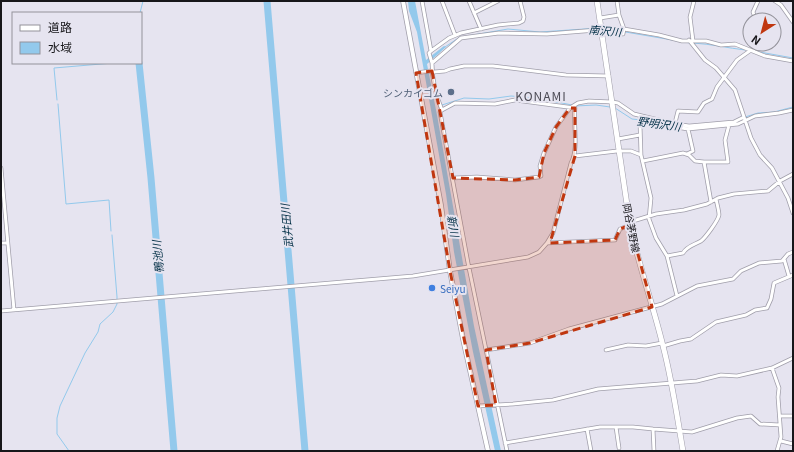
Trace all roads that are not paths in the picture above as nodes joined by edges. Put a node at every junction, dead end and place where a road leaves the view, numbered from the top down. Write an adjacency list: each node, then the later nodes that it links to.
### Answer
1 (403, 1): 29 (street)
2 (422, 1): 23 (street)
3 (442, 1): 20 (street)
4 (469, 1): 13 (street)
5 (495, 1): 13 (street)
6 (520, 1): 17 (street)
7 (597, 1): 15 (main road, 岡谷茅野線)
8 (617, 1): 14 (street)
9 (694, 1): 21 (street)
10 (775, 1): 16 (street)
11 (756, 2): 12 (street)
12 (753, 12)
13 (474, 13): 17 (street)
14 (619, 15): 15 (street); 18 (street)
15 (600, 18): 19 (main road, 岡谷茅野線)
16 (793, 22)
17 (481, 29): 20 (street)
18 (624, 29): 19 (street); 21 (street)
19 (602, 31): 27 (street); 30 (main road, 岡谷茅野線)
20 (455, 35): 23 (street)
21 (691, 41): 22 (street); 31 (street)
22 (742, 47)
23 (431, 51): 27 (street)
24 (749, 52): 31 (street)
25 (756, 52): 26 (street)
26 (793, 61)
27 (432, 63): 28 (street)
28 (431, 71): 29 (street); 30 (street); 34 (street)
29 (418, 72): 69 (street)
30 (609, 76): 32 (main road, 岡谷茅野線)
31 (724, 78): 36 (street); 38 (street)
32 (613, 106): 33 (street); 39 (street); 44 (main road, 岡谷茅野線)
33 (570, 108): 34 (street); 48 (street); 54 (street)
34 (442, 110): 54 (street)
35 (793, 110): 37 (street)
36 (744, 117): 37 (street); 38 (street)
37 (745, 121): 40 (street); 55 (street)
38 (675, 123): 39 (street); 41 (street)
39 (662, 124): 41 (street); 43 (street)
40 (728, 125): 42 (street); 50 (street)
41 (674, 127): 42 (street)
42 (688, 129): 46 (street)
43 (640, 135): 44 (street); 47 (street)
44 (618, 139): 45 (main road, 岡谷茅野線)
45 (620, 151): 47 (street); 48 (street); 61 (main road, 岡谷茅野線)
46 (687, 154): 49 (street); 50 (street)
47 (641, 155): 49 (street)
48 (575, 156): 64 (street)
49 (643, 161): 60 (street)
50 (704, 162): 58 (street)
51 (1, 168): 53 (street)
52 (793, 174): 55 (street)
53 (1, 175): 56 (street)
54 (453, 178): 68 (street)
55 (780, 181): 57 (street); 59 (street)
56 (2, 196): 63 (street)
57 (716, 199): 58 (street); 66 (street)
58 (711, 202): 60 (street)
59 (793, 213)
60 (650, 216): 61 (street); 66 (street)
61 (630, 225): 64 (street); 73 (main road, 岡谷茅野線)
62 (1, 243): 63 (street)
63 (7, 243): 74 (street)
64 (547, 243): 68 (street)
65 (793, 252): 67 (street)
66 (667, 256): 72 (street)
67 (784, 259): 71 (street); 72 (street)
68 (468, 268): 69 (street); 77 (street)
69 (452, 270): 74 (street); 83 (street)
70 (793, 275): 71 (street)
71 (789, 276): 76 (street)
72 (677, 296): 73 (street)
73 (652, 306): 76 (main road, 岡谷茅野線); 77 (street)
74 (14, 310): 75 (street)
75 (1, 311)
76 (663, 345): 78 (street); 81 (main road, 岡谷茅野線)
77 (486, 350): 82 (street)
78 (606, 350)
79 (793, 358): 80 (street)
80 (772, 368): 81 (street); 84 (street)
81 (671, 383): 82 (street); 90 (main road, 岡谷茅野線)
82 (495, 405): 83 (street); 92 (street)
83 (480, 406): 95 (street)
84 (780, 416): 85 (street); 86 (street)
85 (793, 416)
86 (780, 425): 90 (street); 91 (street)
87 (616, 427): 88 (street); 89 (street); 94 (street)
88 (587, 429): 92 (street); 97 (street)
89 (653, 430): 90 (street); 98 (street)
90 (680, 431): 99 (main road, 岡谷茅野線)
91 (781, 441): 93 (street); 100 (street)
92 (505, 443): 96 (street)
93 (793, 444)
94 (619, 448)
95 (488, 451)
96 (507, 451)
97 (591, 451)
98 (654, 451)
99 (683, 451)
100 (777, 451)

